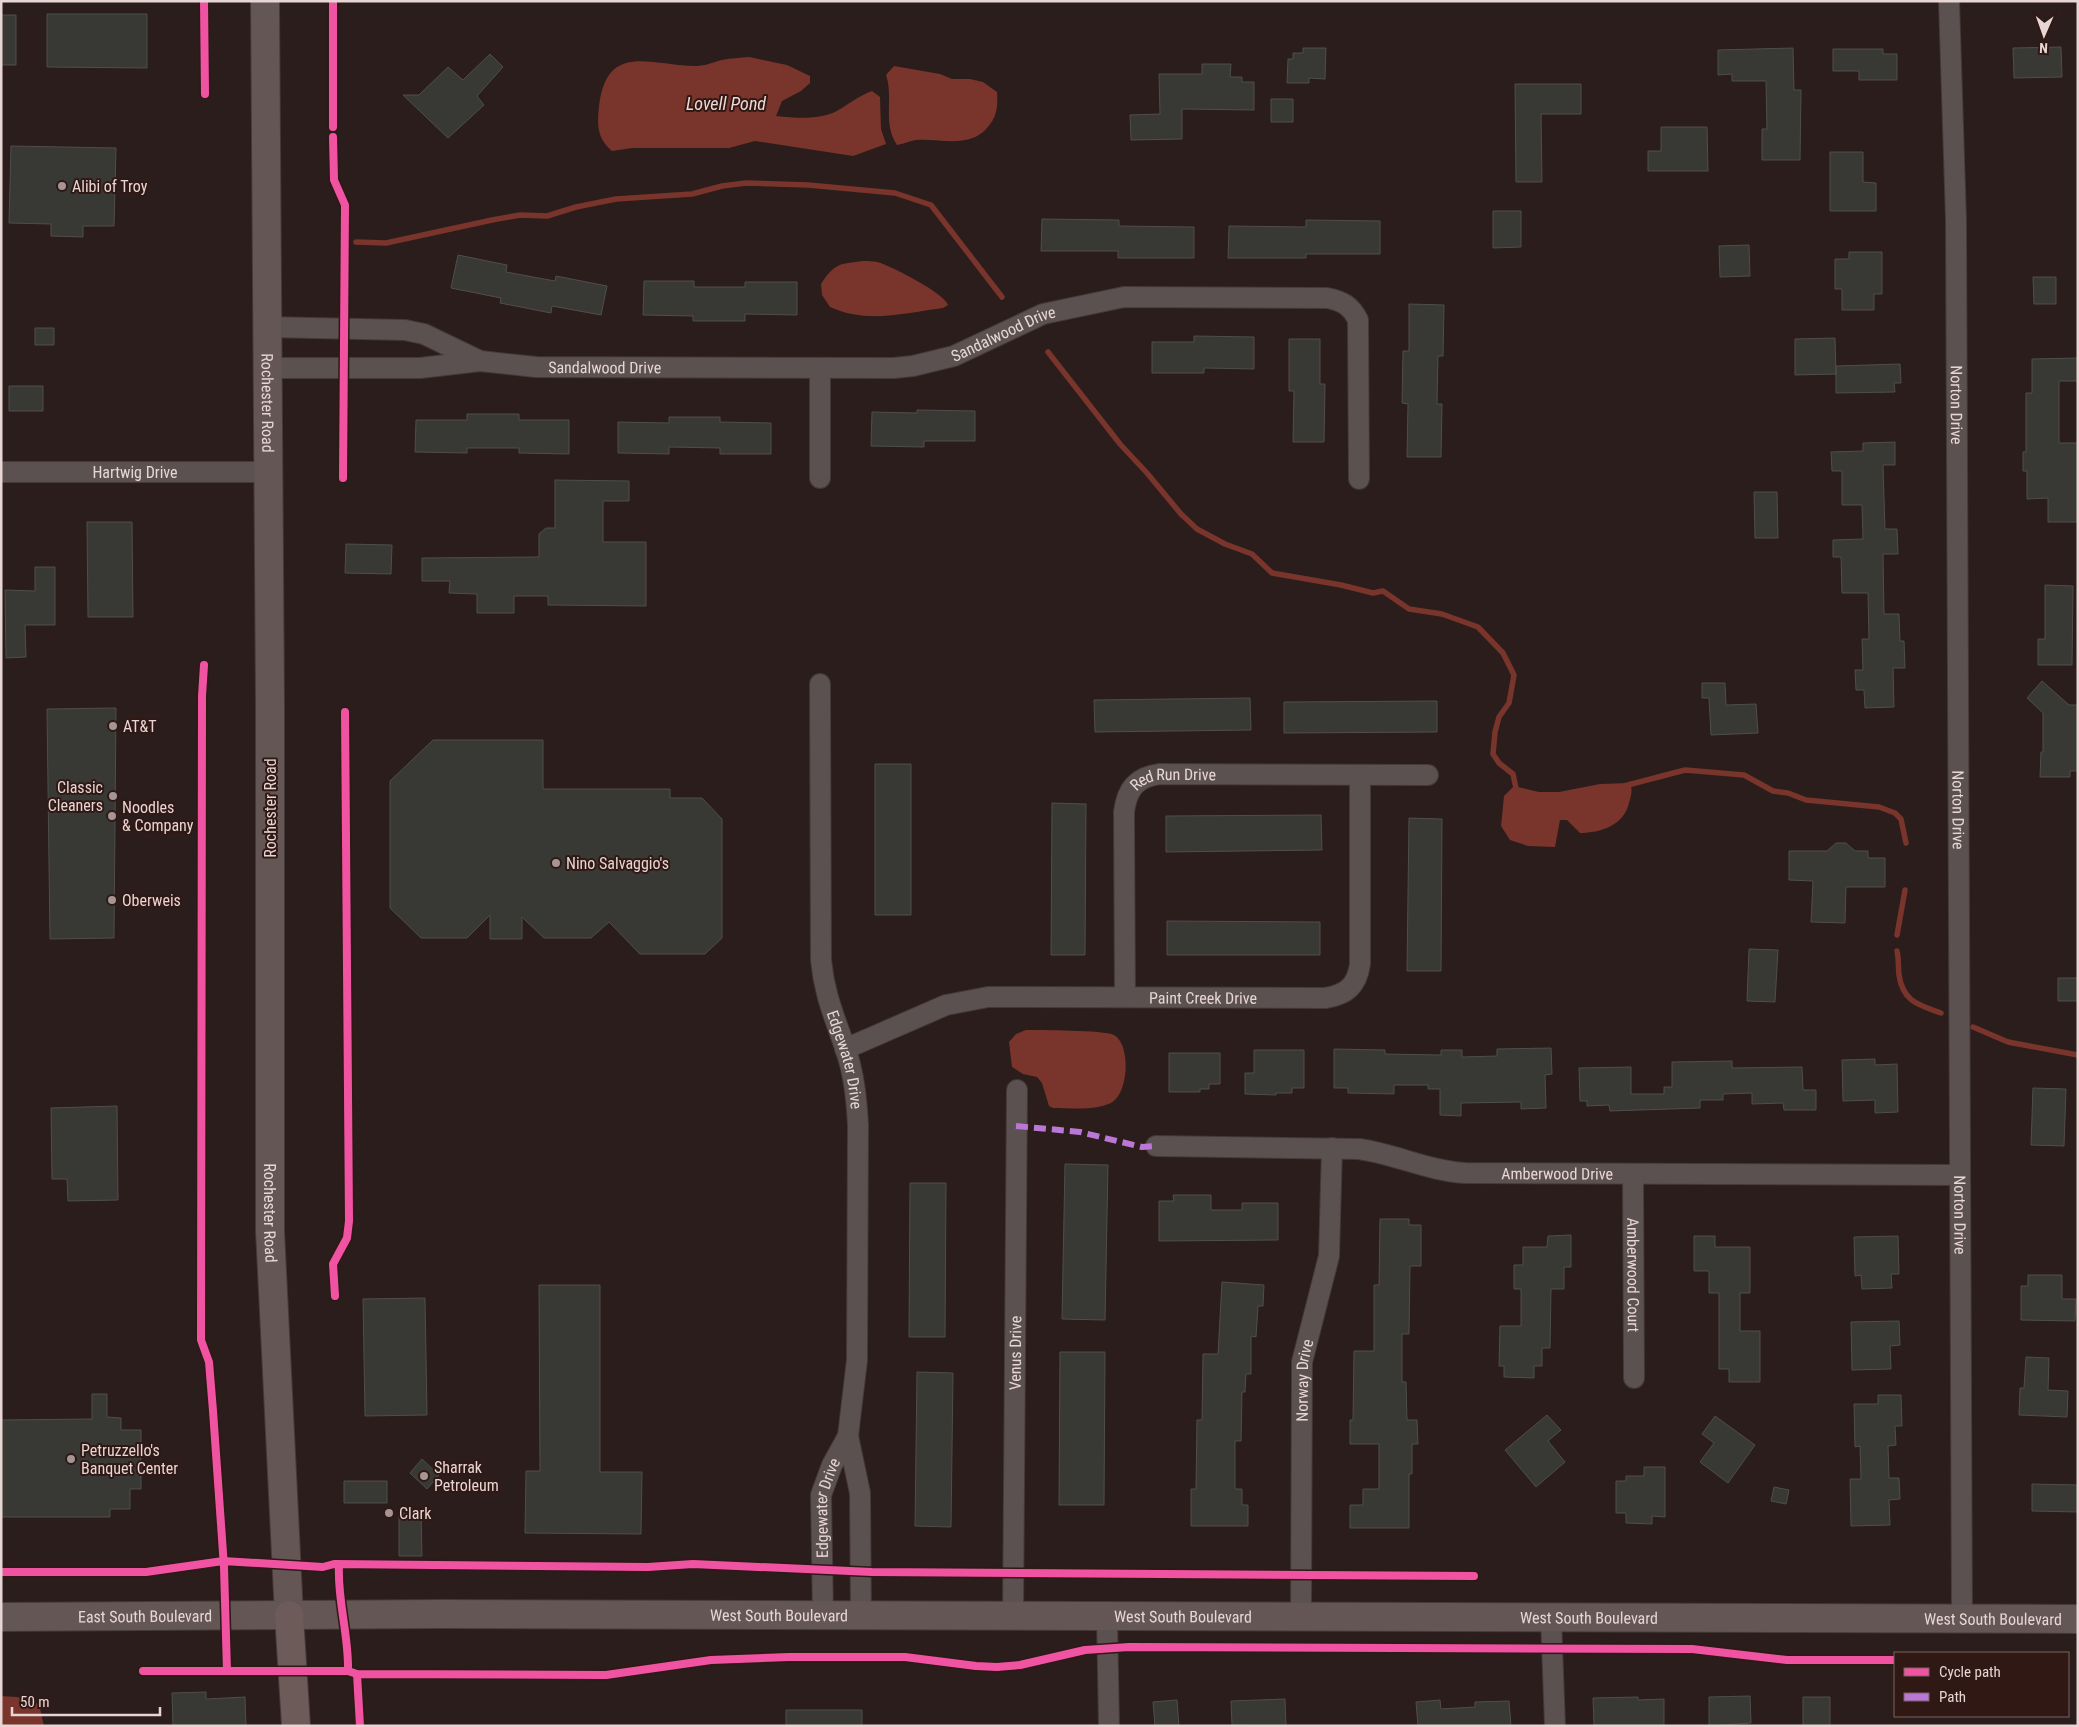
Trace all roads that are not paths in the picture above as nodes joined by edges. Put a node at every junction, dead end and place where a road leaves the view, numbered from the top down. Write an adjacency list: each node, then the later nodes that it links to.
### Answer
1 (265, 1): 3 (street, Rochester Road)
2 (1949, 1): 20 (street, Norton Drive)
3 (267, 327): 4 (street, Sandalwood Drive); 5 (street, Rochester Road)
4 (480, 361): 5 (street, Sandalwood Drive); 6 (street, Sandalwood Drive)
5 (268, 368): 8 (street, Rochester Road)
6 (820, 368): 9 (street); 10 (street, Sandalwood Drive)
7 (1, 472): 8 (street, Hartwig Drive)
8 (268, 472): 23 (street, Rochester Road)
9 (820, 478)
10 (1360, 479)
11 (820, 684): 15 (street, Edgewater Drive)
12 (1360, 774): 13 (street, Red Run Drive); 14 (street, Red Run Drive); 14 (street, Paint Creek Drive)
13 (1428, 775)
14 (1125, 997): 15 (street, Paint Creek Drive)
15 (845, 1049): 22 (street, Edgewater Drive)
16 (1017, 1090): 26 (street, Venus Drive)
17 (1156, 1146): 18 (street, Amberwood Drive)
18 (1332, 1148): 19 (street, Amberwood Drive); 28 (street, Norway Drive)
19 (1633, 1174): 20 (street, Amberwood Drive); 21 (street, Amberwood Court)
20 (1960, 1175): 31 (street, Norton Drive)
21 (1634, 1378)
22 (848, 1436): 24 (street, Edgewater Drive); 25 (street, Edgewater Drive)
23 (289, 1615): 24 (street, West South Boulevard); 29 (street, East South Boulevard); 33 (main road)
24 (823, 1616): 25 (street, West South Boulevard)
25 (861, 1616): 26 (street, West South Boulevard)
26 (1013, 1616): 27 (street, West South Boulevard)
27 (1107, 1616): 28 (street, West South Boulevard); 34 (street)
28 (1301, 1616): 30 (street, West South Boulevard)
29 (1, 1617)
30 (1551, 1618): 31 (street, West South Boulevard); 35 (street)
31 (1962, 1619): 32 (street, West South Boulevard)
32 (2078, 1619)
33 (296, 1726)
34 (1109, 1726)
35 (1555, 1726)

